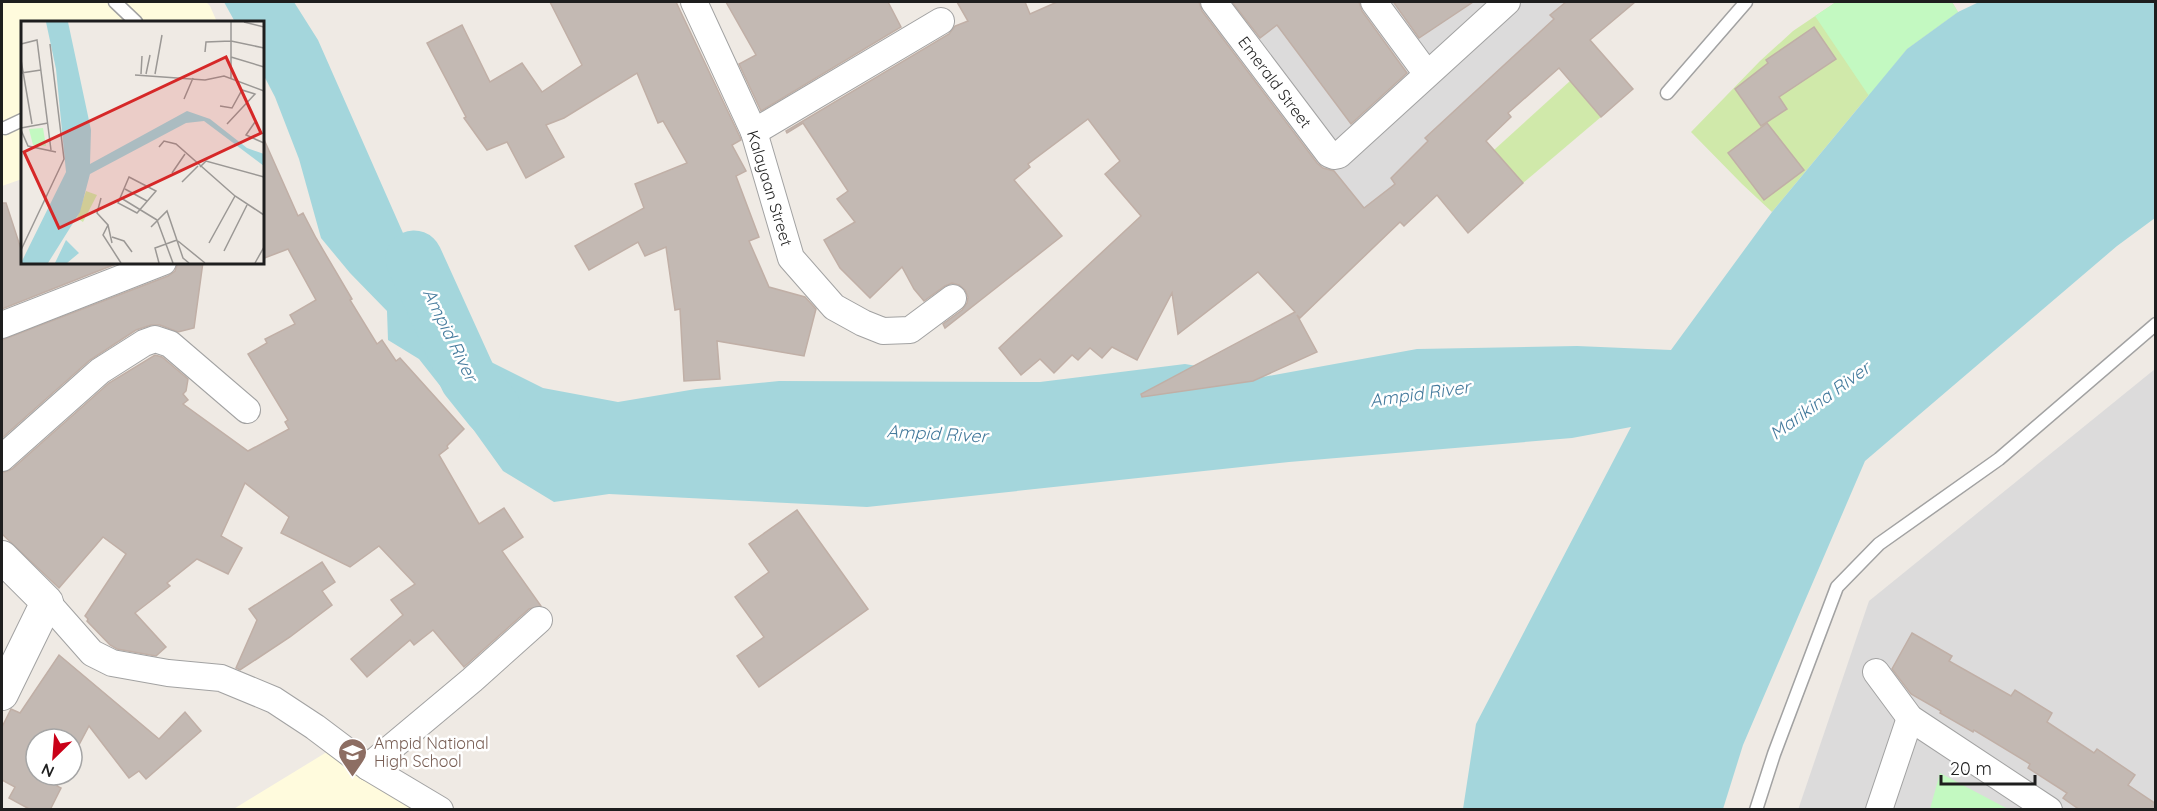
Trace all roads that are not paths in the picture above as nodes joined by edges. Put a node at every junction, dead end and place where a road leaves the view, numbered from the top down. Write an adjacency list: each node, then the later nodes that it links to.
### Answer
1 (115, 2): 7 (lane)
2 (694, 2): 13 (street, Kalayaan Street)
3 (1214, 2): 9 (street, Emerald Street)
4 (1374, 2): 9 (street)
5 (1746, 2): 10 (lane)
6 (1498, 5): 9 (street)
7 (135, 21)
8 (941, 21): 13 (street)
9 (1427, 74)
10 (1667, 93)
11 (21, 120): 12 (lane)
12 (4, 128)
13 (754, 132): 15 (street, Kalayaan Street)
14 (158, 264): 17 (street)
15 (953, 298)
16 (2156, 324): 28 (lane)
17 (2, 325)
18 (247, 410): 19 (street)
19 (2, 458)
20 (2, 557): 21 (street)
21 (47, 602): 24 (street); 26 (street)
22 (539, 620): 26 (street)
23 (1876, 672): 25 (street)
24 (2, 694)
25 (1910, 718): 29 (street); 30 (street)
26 (368, 767): 27 (street)
27 (440, 810)
28 (1756, 810)
29 (1879, 810)
30 (2049, 810)

